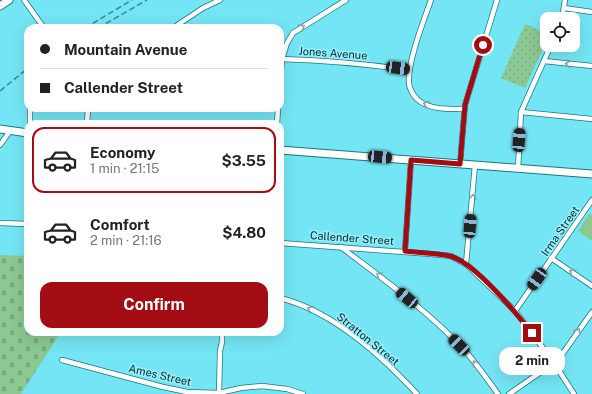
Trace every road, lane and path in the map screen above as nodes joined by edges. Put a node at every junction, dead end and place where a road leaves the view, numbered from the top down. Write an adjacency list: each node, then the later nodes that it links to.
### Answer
1 (9, 0): 8 (street)
2 (24, 0): 12 (street)
3 (220, 0): 13 (street)
4 (346, 0): 14 (street, one-way to 4)
5 (431, 0): 19 (street)
6 (497, 0): 20 (street)
7 (565, 0): 9 (street)
8 (0, 6)
9 (564, 8): 10 (street); 11 (street)
10 (563, 12)
11 (592, 12)
12 (41, 24)
13 (179, 24)
14 (284, 51)
15 (548, 52): 17 (street)
16 (284, 59): 19 (street, Jones Avenue)
17 (544, 61): 18 (street, one-way to 17); 21 (street)
18 (592, 66)
19 (409, 70): 20 (street, one-way to 19)
20 (464, 109): 29 (street)
21 (521, 112): 22 (street); 31 (street)
22 (592, 119)
23 (0, 129): 24 (street)
24 (10, 131): 25 (street); 26 (street)
25 (24, 132)
26 (0, 145)
27 (284, 150): 28 (street)
28 (411, 160): 29 (street); 39 (street)
29 (460, 164): 30 (street)
30 (475, 165): 31 (street); 41 (street, one-way to 30)
31 (518, 169): 32 (street)
32 (592, 174)
33 (592, 200): 34 (street, Irma Street)
34 (590, 207): 40 (street, Irma Street)
35 (0, 223): 36 (street)
36 (24, 224)
37 (284, 243): 38 (street, Callender Street)
38 (341, 247): 39 (street, Callender Street); 52 (street, one-way to 38)
39 (405, 251): 41 (street, Callender Street)
40 (552, 258): 42 (street, one-way to 40); 44 (street, Irma Street)
41 (466, 264): 44 (street, Callender Street)
42 (592, 286)
43 (284, 300): 51 (street, Stratton Street, one-way to 43)
44 (514, 311): 48 (street, Callender Street)
45 (592, 312): 48 (street, one-way to 45)
46 (222, 336): 49 (street)
47 (62, 360): 49 (street, Ames Street)
48 (554, 363): 53 (street); 54 (street, Callender Street)
49 (220, 393): 50 (street, Ames Street)
50 (303, 394)
51 (417, 394)
52 (498, 394)
53 (509, 394)
54 (574, 394)

